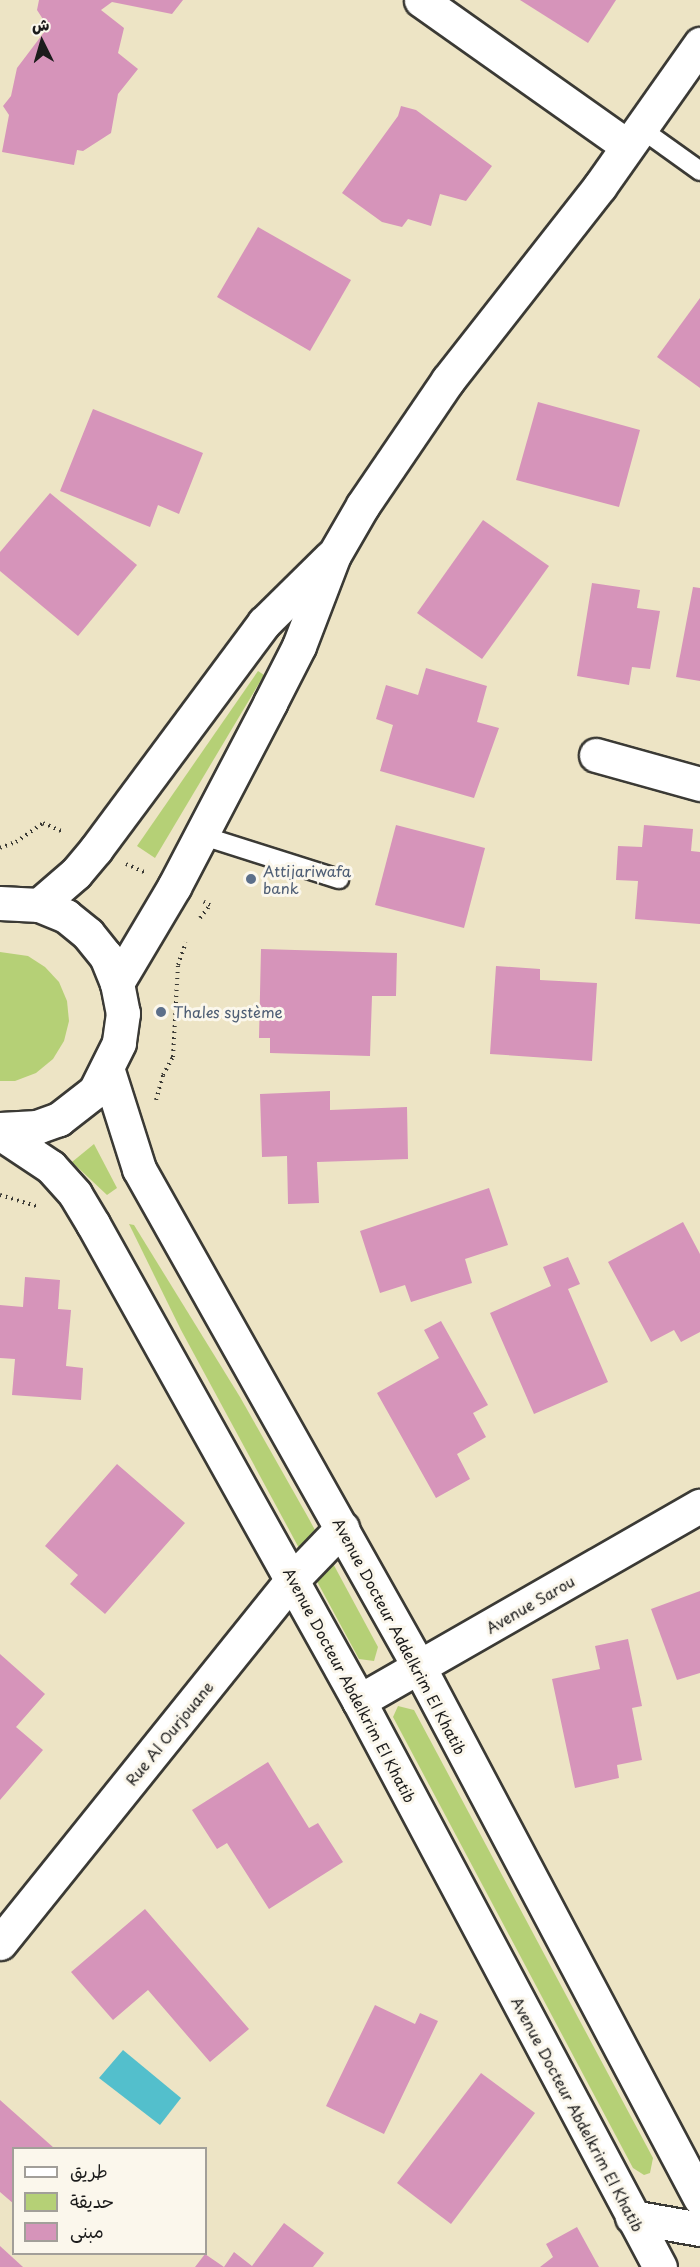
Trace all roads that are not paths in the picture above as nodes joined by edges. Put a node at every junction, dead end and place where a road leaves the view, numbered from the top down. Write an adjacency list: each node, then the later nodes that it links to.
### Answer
1 (421, 0): 3 (main road)
2 (700, 44): 3 (main road)
3 (634, 137): 4 (lane); 5 (main road)
4 (700, 171)
5 (334, 555): 8 (main road); 11 (main road)
6 (596, 755): 7 (main road)
7 (700, 784)
8 (200, 835): 9 (lane); 12 (main road)
9 (339, 879)
10 (0, 903): 11 (main road)
11 (39, 905): 12 (main road)
12 (117, 983): 13 (main road)
13 (108, 1071): 14 (main road); 16 (main road, Avenue Docteur Addelkrim El Khatib)
14 (0, 1131): 17 (main road, Avenue Docteur Abdelkrim El Khatib)
15 (700, 1506): 18 (main road, Avenue Sarou)
16 (342, 1528): 17 (main road, Rue Al Ourjouane); 18 (main road, Avenue Docteur Addelkrim El Khatib)
17 (293, 1579): 19 (main road, Avenue Docteur Abdelkrim El Khatib); 20 (main road, Rue Al Ourjouane)
18 (419, 1667): 19 (main road, Avenue Sarou); 21 (main road, Avenue Docteur Addelkrim El Khatib)
19 (360, 1701): 22 (main road, Avenue Docteur Abdelkrim El Khatib)
20 (0, 1943)
21 (700, 2198)
22 (632, 2217): 23 (main road); 24 (main road, Avenue Docteur Abdelkrim El Khatib)
23 (700, 2229)
24 (660, 2267)

